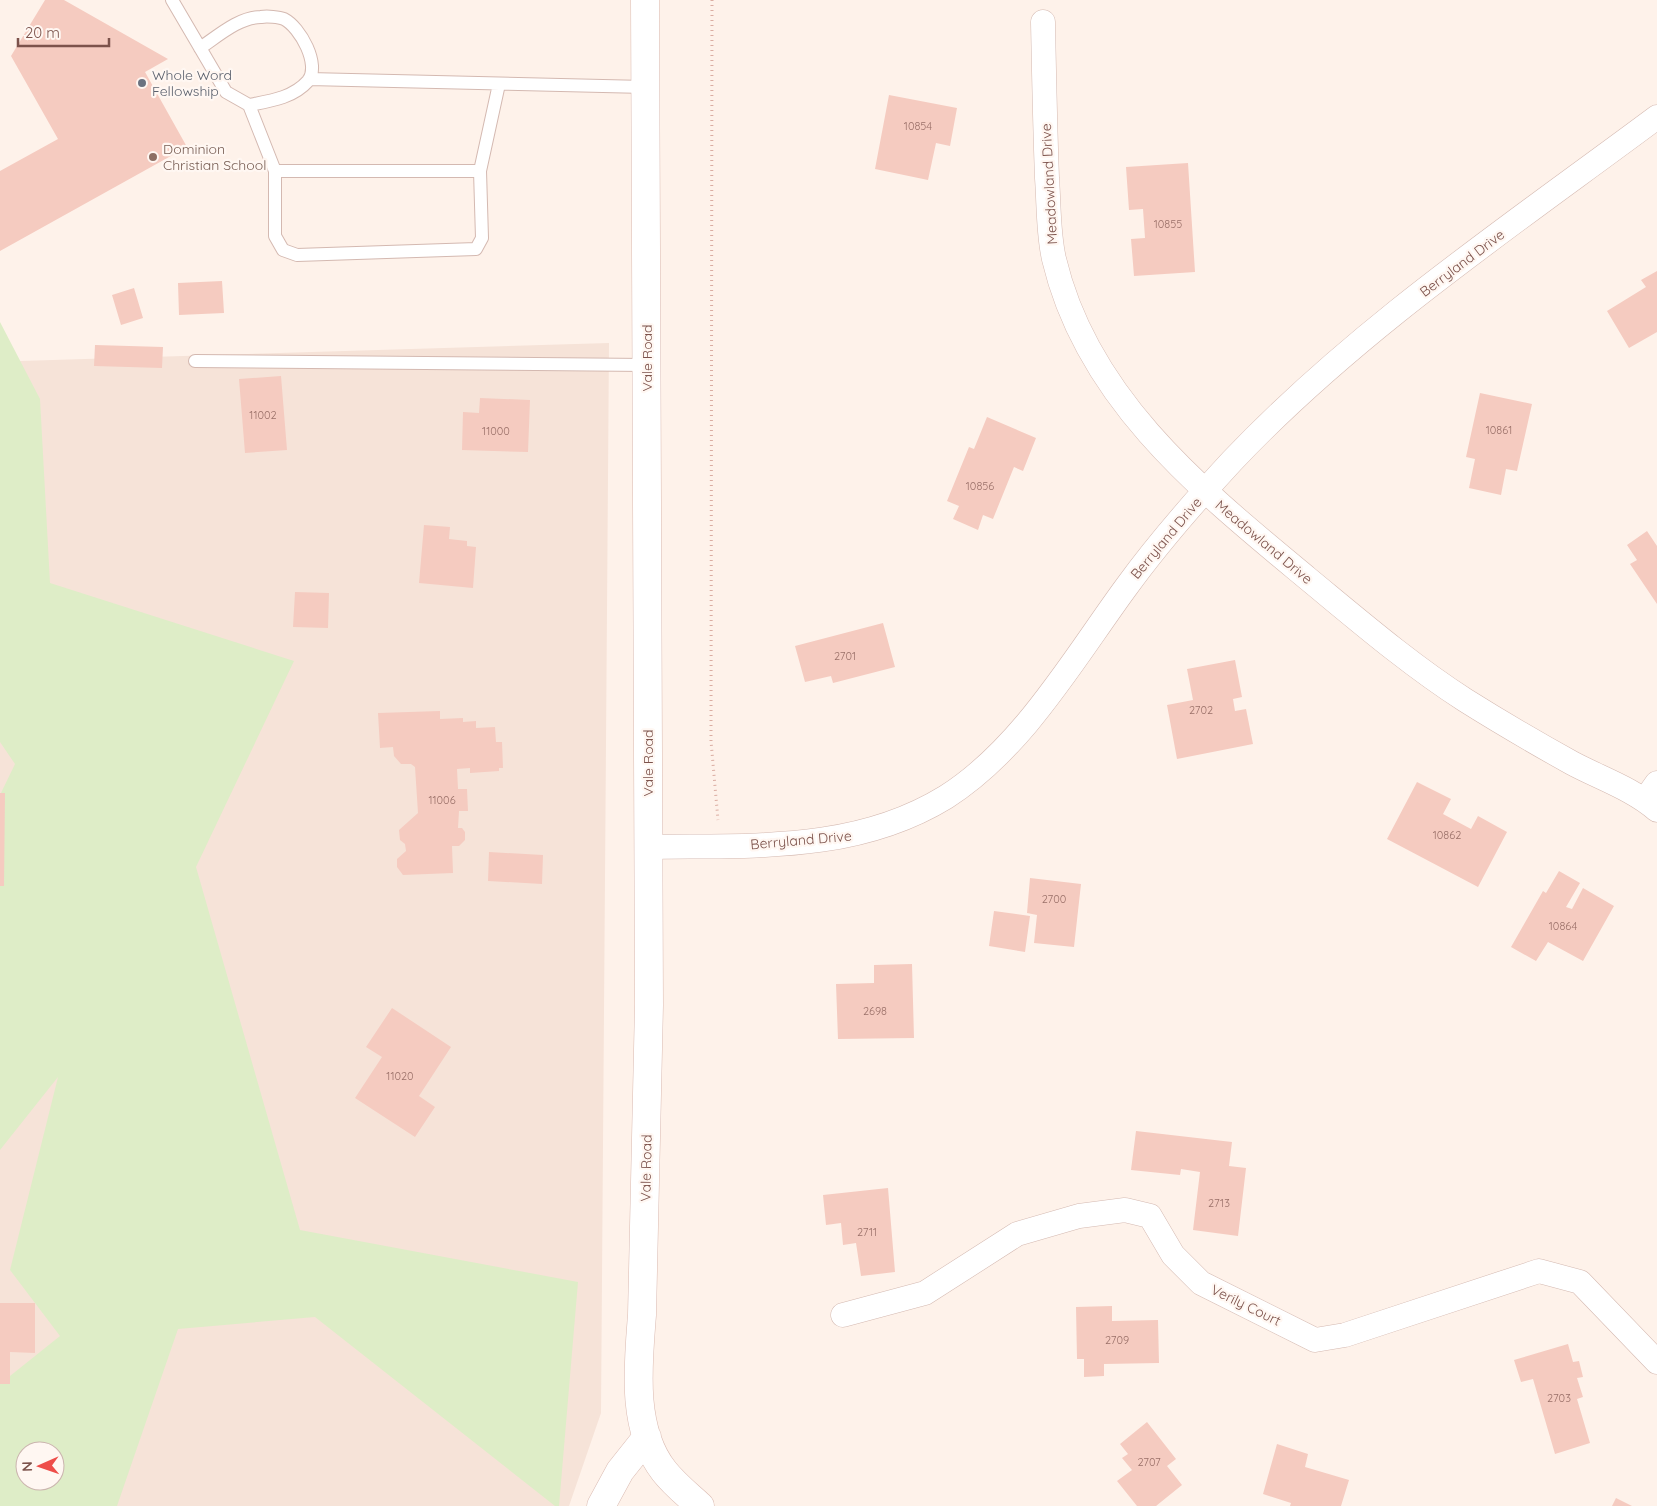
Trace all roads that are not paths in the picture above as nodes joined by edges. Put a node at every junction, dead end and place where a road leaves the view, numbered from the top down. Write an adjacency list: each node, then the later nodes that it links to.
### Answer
1 (172, 0): 4 (lane)
2 (645, 0): 7 (main road, Vale Road)
3 (1043, 22): 14 (street, Meadowland Drive)
4 (200, 48): 5 (lane); 8 (lane)
5 (309, 79): 6 (lane); 8 (lane)
6 (499, 84): 7 (lane); 11 (lane)
7 (646, 87): 13 (main road, Vale Road)
8 (249, 105): 10 (lane)
9 (1657, 117): 14 (street, Berryland Drive)
10 (275, 171): 11 (lane); 11 (lane)
11 (480, 171)
12 (195, 361): 13 (lane)
13 (647, 365): 16 (main road, Vale Road)
14 (1205, 491): 15 (street, Meadowland Drive); 16 (street, Berryland Drive)
15 (1653, 798)
16 (648, 847): 19 (main road, Vale Road)
17 (843, 1315): 18 (street, Verily Court)
18 (1657, 1362)
19 (647, 1437): 20 (main road); 21 (main road, Vale Road)
20 (601, 1506)
21 (700, 1506)

